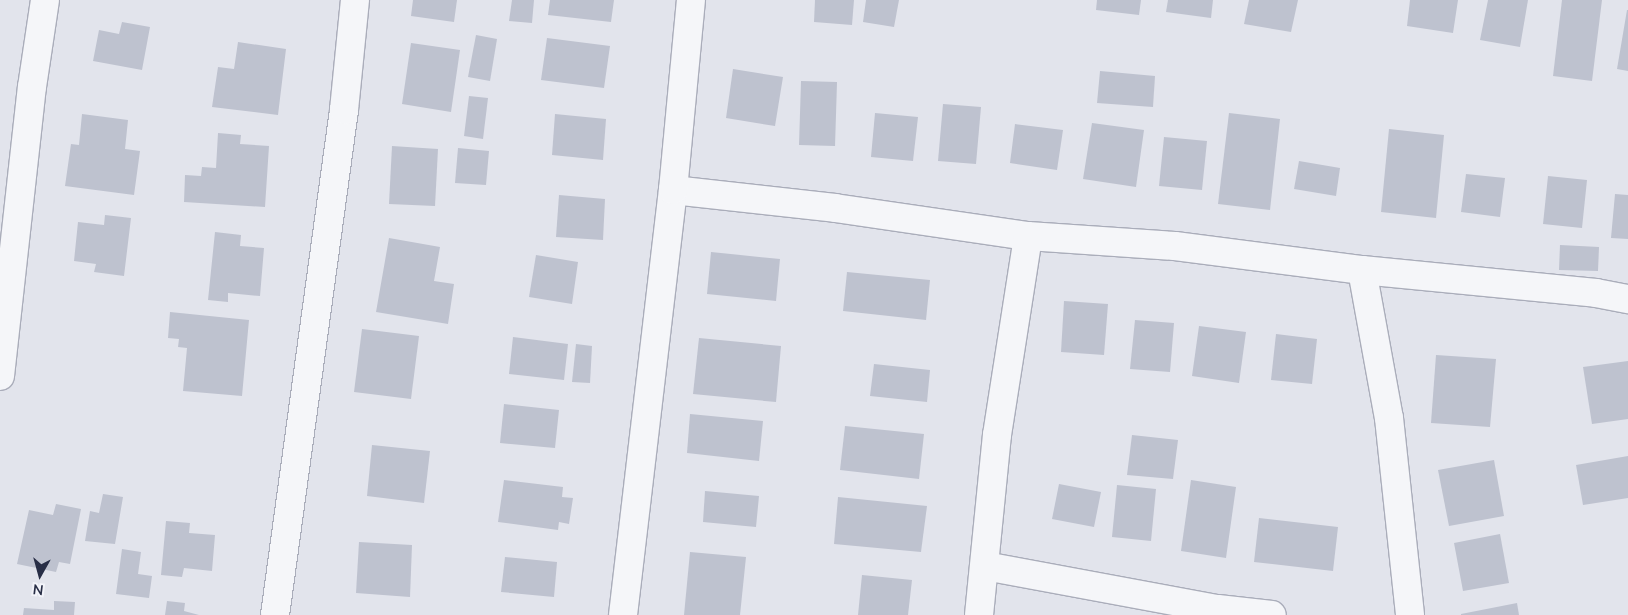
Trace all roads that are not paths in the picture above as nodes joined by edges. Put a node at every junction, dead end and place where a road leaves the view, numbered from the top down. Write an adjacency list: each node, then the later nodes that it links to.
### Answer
1 (45, 0): 8 (street)
2 (356, 0): 10 (street)
3 (691, 0): 4 (street)
4 (673, 190): 5 (street); 11 (street)
5 (1028, 236): 6 (street); 9 (street)
6 (1362, 270): 7 (street); 14 (street)
7 (1628, 299)
8 (0, 376)
9 (985, 566): 12 (street); 13 (street)
10 (275, 615)
11 (623, 615)
12 (979, 615)
13 (1272, 615)
14 (1410, 615)

